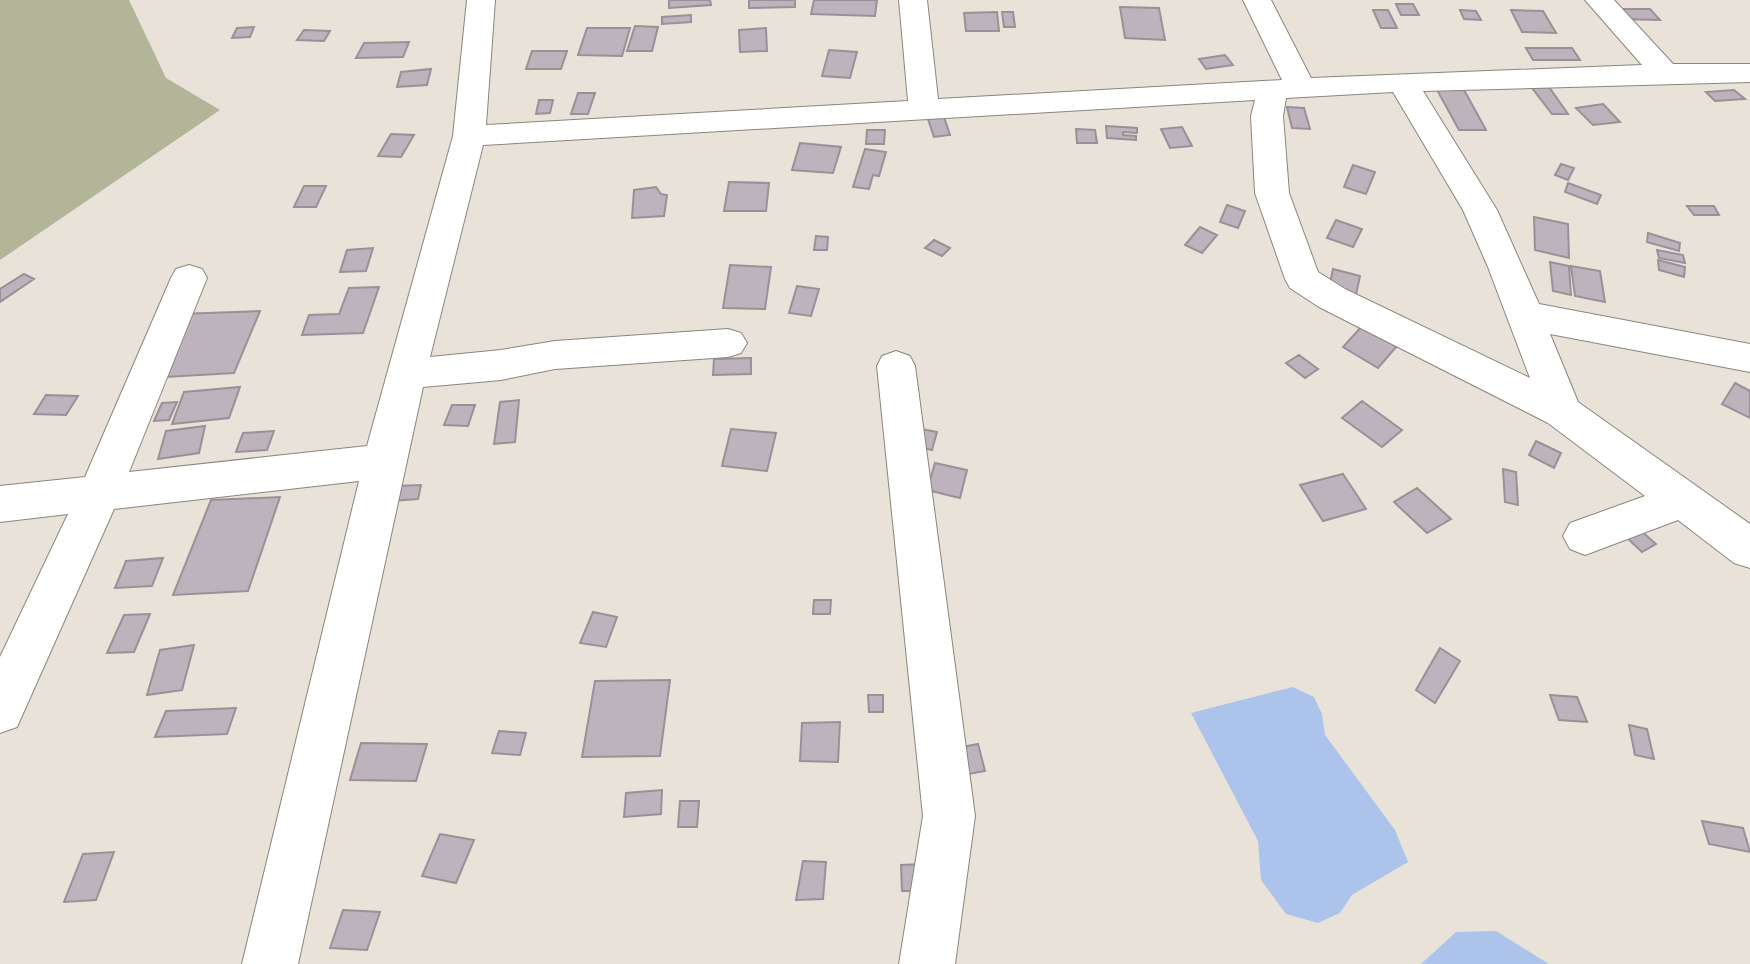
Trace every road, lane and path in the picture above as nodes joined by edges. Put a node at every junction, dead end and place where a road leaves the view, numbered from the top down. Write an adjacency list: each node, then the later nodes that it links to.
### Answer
1 (481, 0): 10 (street)
2 (913, 0): 9 (street)
3 (1257, 0): 8 (street)
4 (1599, 0): 5 (street)
5 (1665, 73): 6 (street); 7 (street)
6 (1750, 73)
7 (1403, 83): 8 (street); 12 (street)
8 (1286, 89): 9 (street); 17 (street)
9 (924, 110): 10 (street)
10 (469, 136): 16 (street)
11 (189, 278): 19 (street)
12 (1525, 315): 14 (street); 17 (street)
13 (728, 343): 16 (street)
14 (1750, 358)
15 (896, 366): 26 (street)
16 (406, 374): 18 (street)
17 (1562, 412): 20 (street)
18 (384, 461): 19 (street); 25 (street)
19 (100, 492): 21 (street); 24 (street)
20 (1683, 500): 22 (street); 23 (street)
21 (0, 504)
22 (1585, 536)
23 (1750, 549)
24 (0, 710)
25 (270, 964)
26 (927, 964)

